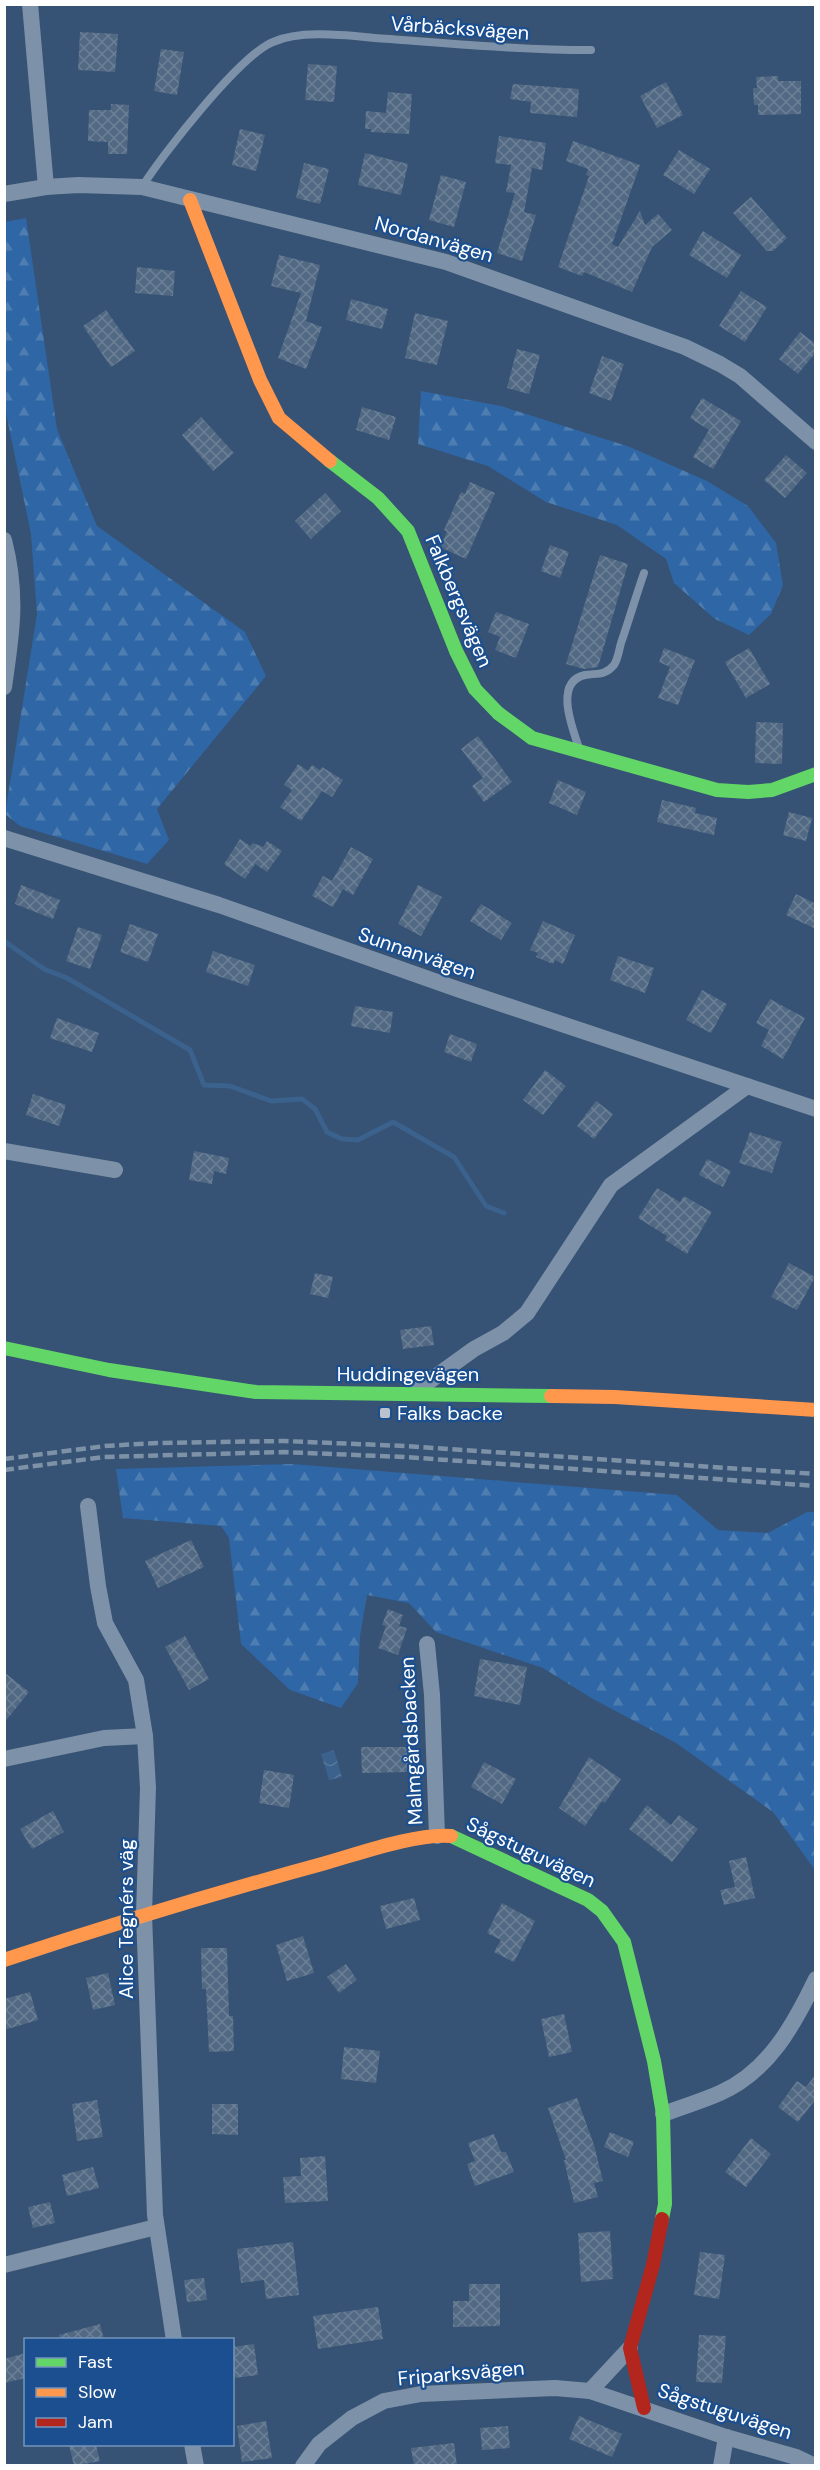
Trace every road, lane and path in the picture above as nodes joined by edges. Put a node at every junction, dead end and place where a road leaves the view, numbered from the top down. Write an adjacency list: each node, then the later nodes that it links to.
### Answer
1 (30, 4): 3 (street)
2 (591, 50): 4 (lane, Vårbäcksvägen)
3 (46, 187): 4 (street, Nordanvägen); 5 (street, Nordanvägen)
4 (142, 187): 6 (street, Nordanvägen)
5 (4, 194)
6 (190, 200): 7 (street, Nordanvägen); 11 (street, Falkbergsvägen)
7 (816, 442)
8 (4, 540): 10 (street)
9 (644, 573): 11 (lane)
10 (4, 687)
11 (580, 751): 12 (street, Falkbergsvägen)
12 (816, 774)
13 (4, 838): 14 (street, Sunnanvägen)
14 (747, 1086): 15 (street, Sunnanvägen); 19 (street)
15 (816, 1109)
16 (4, 1151): 17 (street)
17 (115, 1170)
18 (4, 1348): 19 (street, Huddingevägen)
19 (413, 1393): 20 (street, Huddingevägen)
20 (816, 1410)
21 (88, 1506): 23 (street, Alice Tegnérs väg)
22 (427, 1644): 25 (street, Malmgårdsbacken)
23 (145, 1736): 24 (street); 26 (street, Alice Tegnérs väg)
24 (4, 1759)
25 (437, 1836): 26 (street, Sågstuguvägen); 29 (street, Sågstuguvägen)
26 (144, 1914): 27 (street, Sågstuguvägen); 30 (street, Alice Tegnérs väg)
27 (4, 1960)
28 (816, 1979): 29 (street)
29 (663, 2114): 33 (street, Sågstuguvägen)
30 (156, 2227): 31 (street); 32 (street, Alice Tegnérs väg)
31 (4, 2265)
32 (174, 2338)
33 (630, 2348): 34 (street, Sågstuguvägen); 35 (street, Sågstuguvägen)
34 (590, 2391): 35 (street, Friparksvägen); 39 (street, Friparksvägen)
35 (644, 2408): 36 (street, Sågstuguvägen)
36 (726, 2437): 40 (street); 41 (street, Sågstuguvägen)
37 (192, 2446): 38 (street)
38 (196, 2466)
39 (303, 2466)
40 (721, 2466)
41 (815, 2466)

